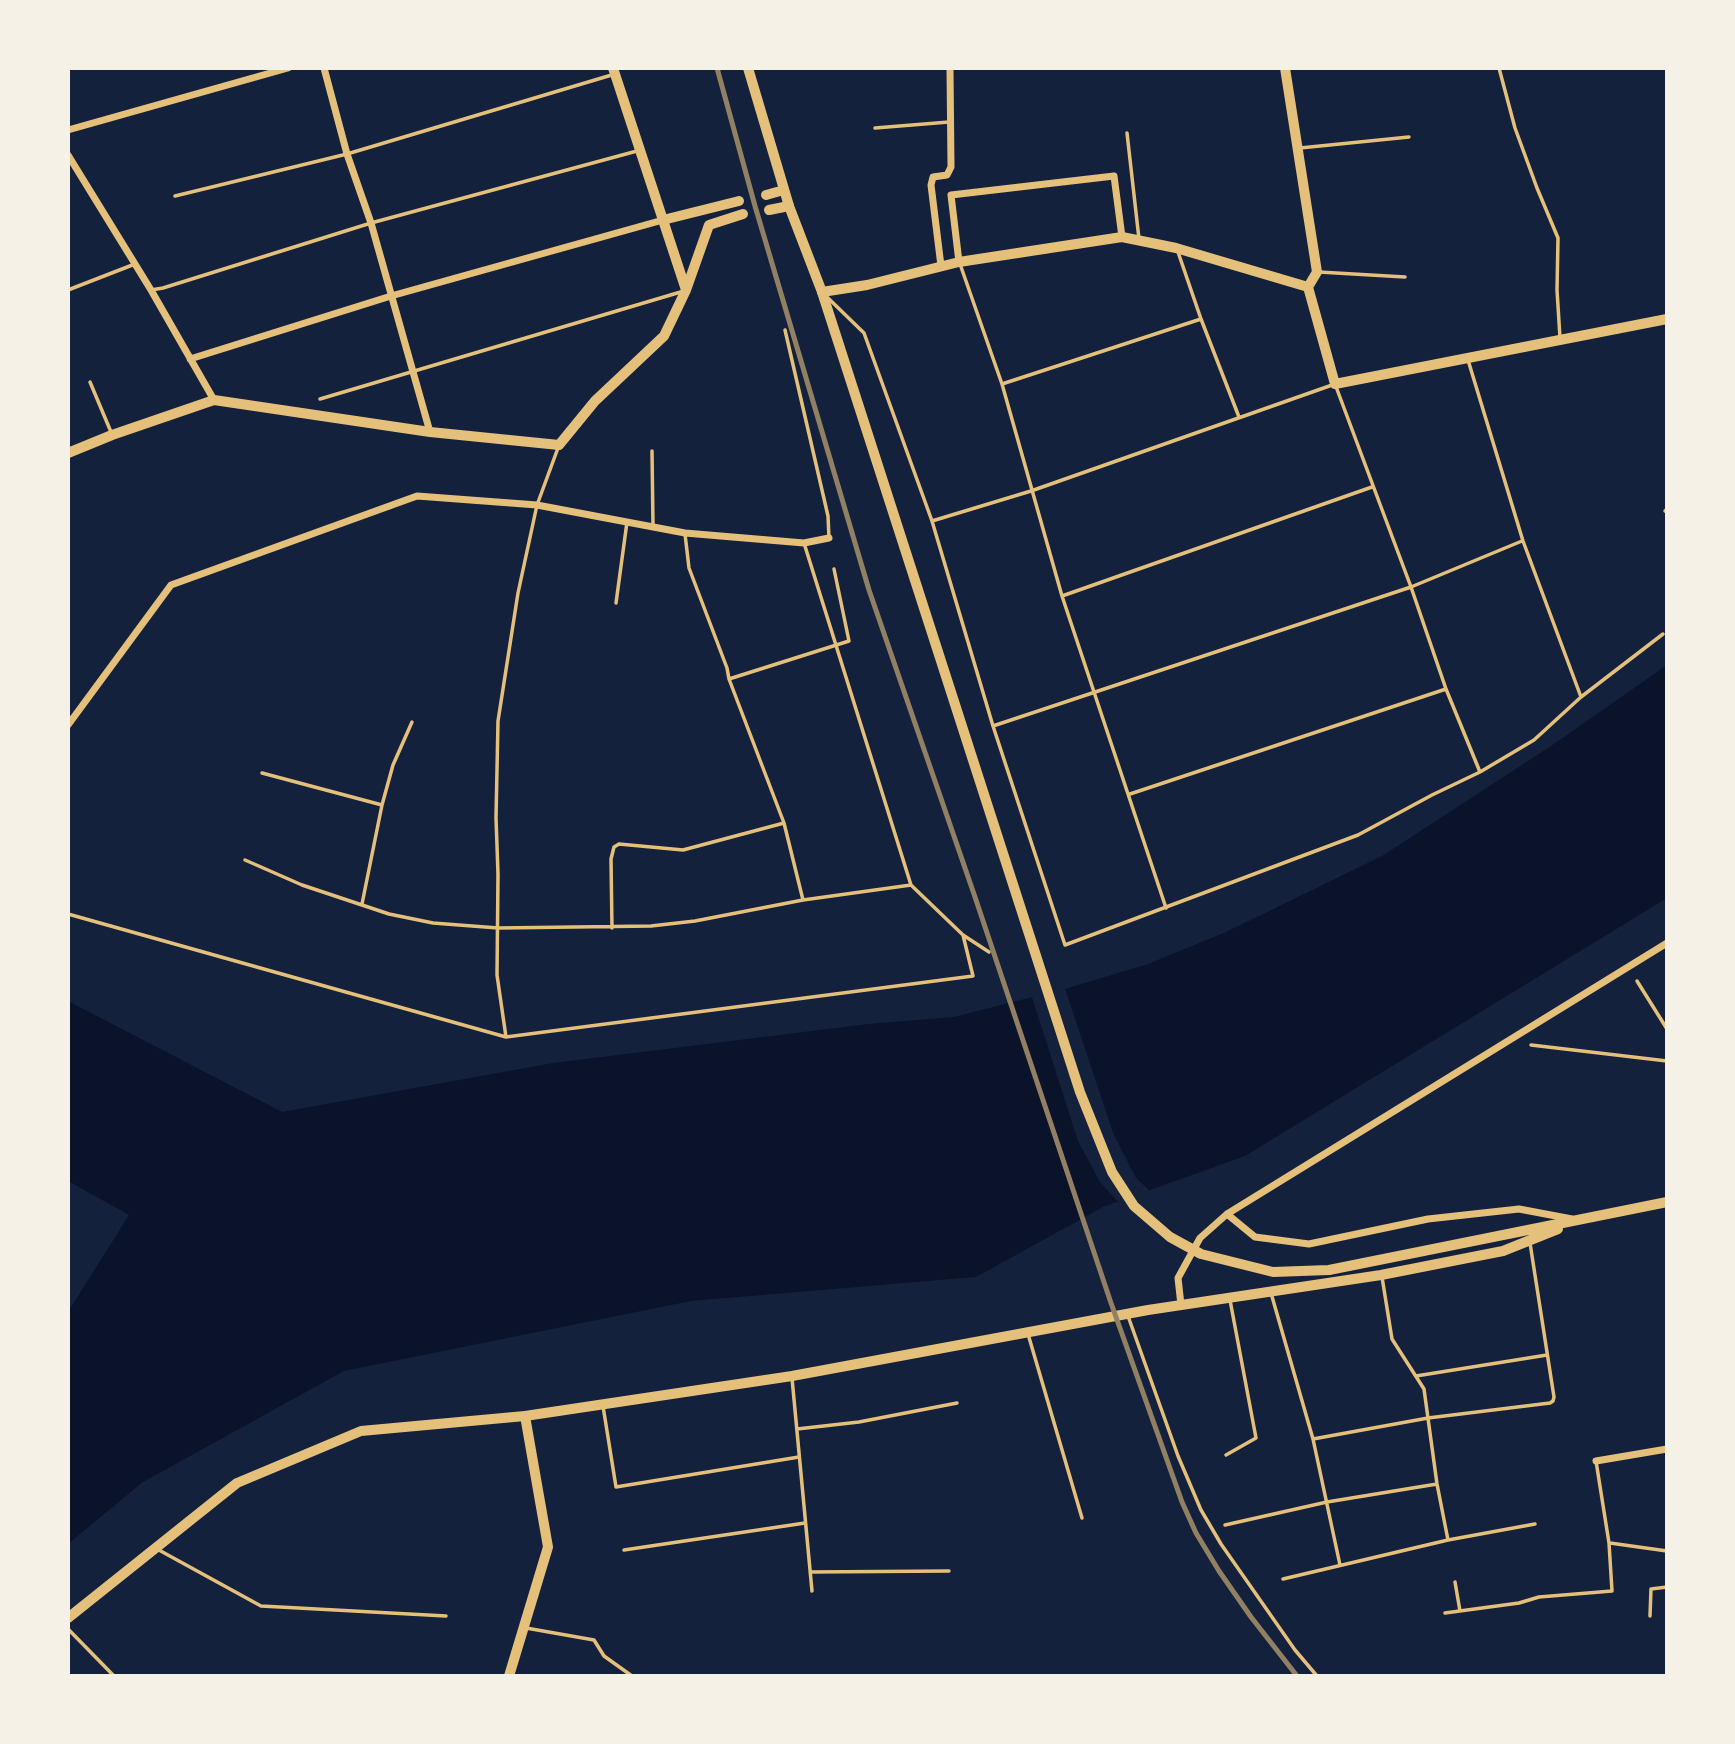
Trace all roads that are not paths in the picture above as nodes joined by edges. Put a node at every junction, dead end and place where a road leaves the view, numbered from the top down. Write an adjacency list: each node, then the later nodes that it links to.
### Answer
1 (288, 68): 10 (street)
2 (324, 68): 15 (street)
3 (748, 68): 17 (main road)
4 (950, 68): 8 (street)
5 (1284, 68): 13 (street)
6 (1499, 68): 43 (lane)
7 (614, 71): 14 (street); 15 (lane)
8 (951, 122): 9 (lane); 31 (street)
9 (875, 128)
10 (68, 130)
11 (1127, 132): 27 (lane)
12 (1409, 137): 13 (lane)
13 (1298, 148): 32 (street)
14 (640, 150): 24 (street); 25 (lane)
15 (347, 154): 19 (lane); 25 (street)
16 (68, 155): 30 (street)
17 (784, 190): 18 (street); 21 (main road)
18 (766, 194)
19 (175, 196)
20 (739, 201): 24 (street)
21 (789, 206): 22 (street); 38 (main road)
22 (769, 210)
23 (743, 215): 37 (street)
24 (663, 220): 37 (street); 39 (street)
25 (371, 223): 36 (lane); 39 (street)
26 (1122, 237): 27 (street); 29 (street); 29 (street)
27 (1139, 241): 28 (street)
28 (1176, 248): 34 (street); 40 (lane)
29 (959, 262): 31 (street); 48 (lane)
30 (135, 264): 35 (lane); 36 (street)
31 (941, 266): 38 (street)
32 (1317, 272): 33 (lane); 34 (street)
33 (1405, 278)
34 (1308, 287): 49 (street)
35 (68, 290)
36 (151, 290): 45 (street)
37 (686, 290): 46 (lane); 55 (street)
38 (822, 292): 62 (lane); 100 (main road)
39 (391, 296): 45 (street); 46 (street)
40 (1201, 319): 48 (lane); 52 (lane)
41 (1667, 319): 43 (street)
42 (785, 330): 65 (lane)
43 (1560, 340): 44 (street)
44 (1467, 358): 49 (street); 66 (lane)
45 (190, 359): 51 (street)
46 (414, 372): 50 (lane); 53 (street)
47 (90, 382): 54 (lane)
48 (1002, 384): 59 (lane)
49 (1335, 384): 52 (lane); 58 (lane)
50 (320, 399)
51 (214, 400): 53 (street); 54 (street)
52 (1239, 417): 59 (lane)
53 (430, 432): 55 (street)
54 (112, 435): 57 (street)
55 (559, 445): 60 (lane)
56 (652, 451): 63 (lane)
57 (68, 453)
58 (1372, 487): 69 (lane); 70 (lane)
59 (1031, 491): 62 (lane); 70 (lane)
60 (537, 505): 61 (street); 79 (street); 92 (lane)
61 (627, 522): 63 (street); 71 (lane)
62 (932, 522): 80 (lane)
63 (653, 527): 64 (street)
64 (685, 533): 67 (street); 74 (lane)
65 (829, 538): 67 (street)
66 (1523, 541): 69 (lane); 77 (lane)
67 (804, 543): 73 (lane)
68 (834, 569): 73 (lane)
69 (1411, 587): 75 (lane); 76 (lane)
70 (1062, 596): 76 (lane)
71 (616, 603)
72 (1663, 634): 77 (lane)
73 (836, 645): 74 (lane); 87 (lane)
74 (729, 679): 85 (lane)
75 (1446, 689): 81 (lane); 83 (lane)
76 (1094, 694): 80 (lane); 83 (lane)
77 (1581, 696): 81 (lane)
78 (412, 722): 84 (lane)
79 (68, 725)
80 (993, 726): 90 (lane)
81 (1480, 772): 90 (lane)
82 (262, 774): 84 (lane)
83 (1130, 794): 90 (lane)
84 (382, 805): 89 (lane)
85 (783, 823): 88 (lane); 93 (lane)
86 (245, 860): 89 (lane)
87 (911, 885): 88 (lane); 94 (lane)
88 (803, 900): 93 (lane)
89 (362, 904): 92 (lane)
90 (1166, 908)
91 (68, 914): 97 (lane)
92 (498, 928): 93 (lane); 97 (lane)
93 (612, 928)
94 (963, 935): 96 (lane); 97 (lane)
95 (1667, 943): 99 (street)
96 (989, 952)
97 (506, 1037)
98 (1667, 1202): 100 (main road)
99 (1227, 1214): 100 (street); 105 (street)
100 (1580, 1220): 101 (main road)
101 (1529, 1240): 102 (main road); 108 (lane)
102 (1381, 1275): 103 (main road); 110 (lane)
103 (1271, 1293): 104 (main road); 116 (lane)
104 (1229, 1298): 105 (main road); 118 (lane)
105 (1181, 1305): 106 (main road)
106 (1128, 1314): 107 (main road); 149 (lane)
107 (1027, 1332): 109 (main road); 123 (lane)
108 (1548, 1355): 110 (lane); 114 (lane)
109 (792, 1376): 112 (main road); 115 (lane)
110 (1416, 1376): 114 (lane)
111 (957, 1403): 115 (lane)
112 (603, 1406): 113 (main road); 119 (lane)
113 (525, 1416): 129 (main road); 144 (street)
114 (1428, 1418): 116 (lane); 121 (lane)
115 (797, 1429): 119 (lane)
116 (1313, 1439): 122 (lane)
117 (1667, 1449): 120 (street)
118 (1226, 1455)
119 (799, 1457): 124 (lane)
120 (1596, 1461): 128 (lane)
121 (1437, 1484): 122 (lane); 127 (lane)
122 (1327, 1502): 126 (lane); 132 (lane)
123 (1082, 1518)
124 (805, 1523): 130 (lane); 134 (lane)
125 (1535, 1524): 127 (lane)
126 (1225, 1525)
127 (1448, 1540): 132 (lane)
128 (1609, 1543): 131 (lane); 139 (lane)
129 (155, 1548): 141 (lane); 143 (main road)
130 (624, 1550)
131 (1667, 1551)
132 (1340, 1565): 135 (lane)
133 (949, 1571): 134 (lane)
134 (810, 1572): 138 (lane)
135 (1283, 1579)
136 (1455, 1582): 139 (lane)
137 (1667, 1587): 142 (lane)
138 (812, 1591)
139 (1460, 1611): 140 (lane)
140 (1445, 1613)
141 (446, 1616)
142 (1650, 1616)
143 (68, 1618)
144 (523, 1628): 147 (street); 148 (lane)
145 (68, 1629): 146 (lane)
146 (110, 1674)
147 (509, 1676)
148 (632, 1676)
149 (1317, 1676)

